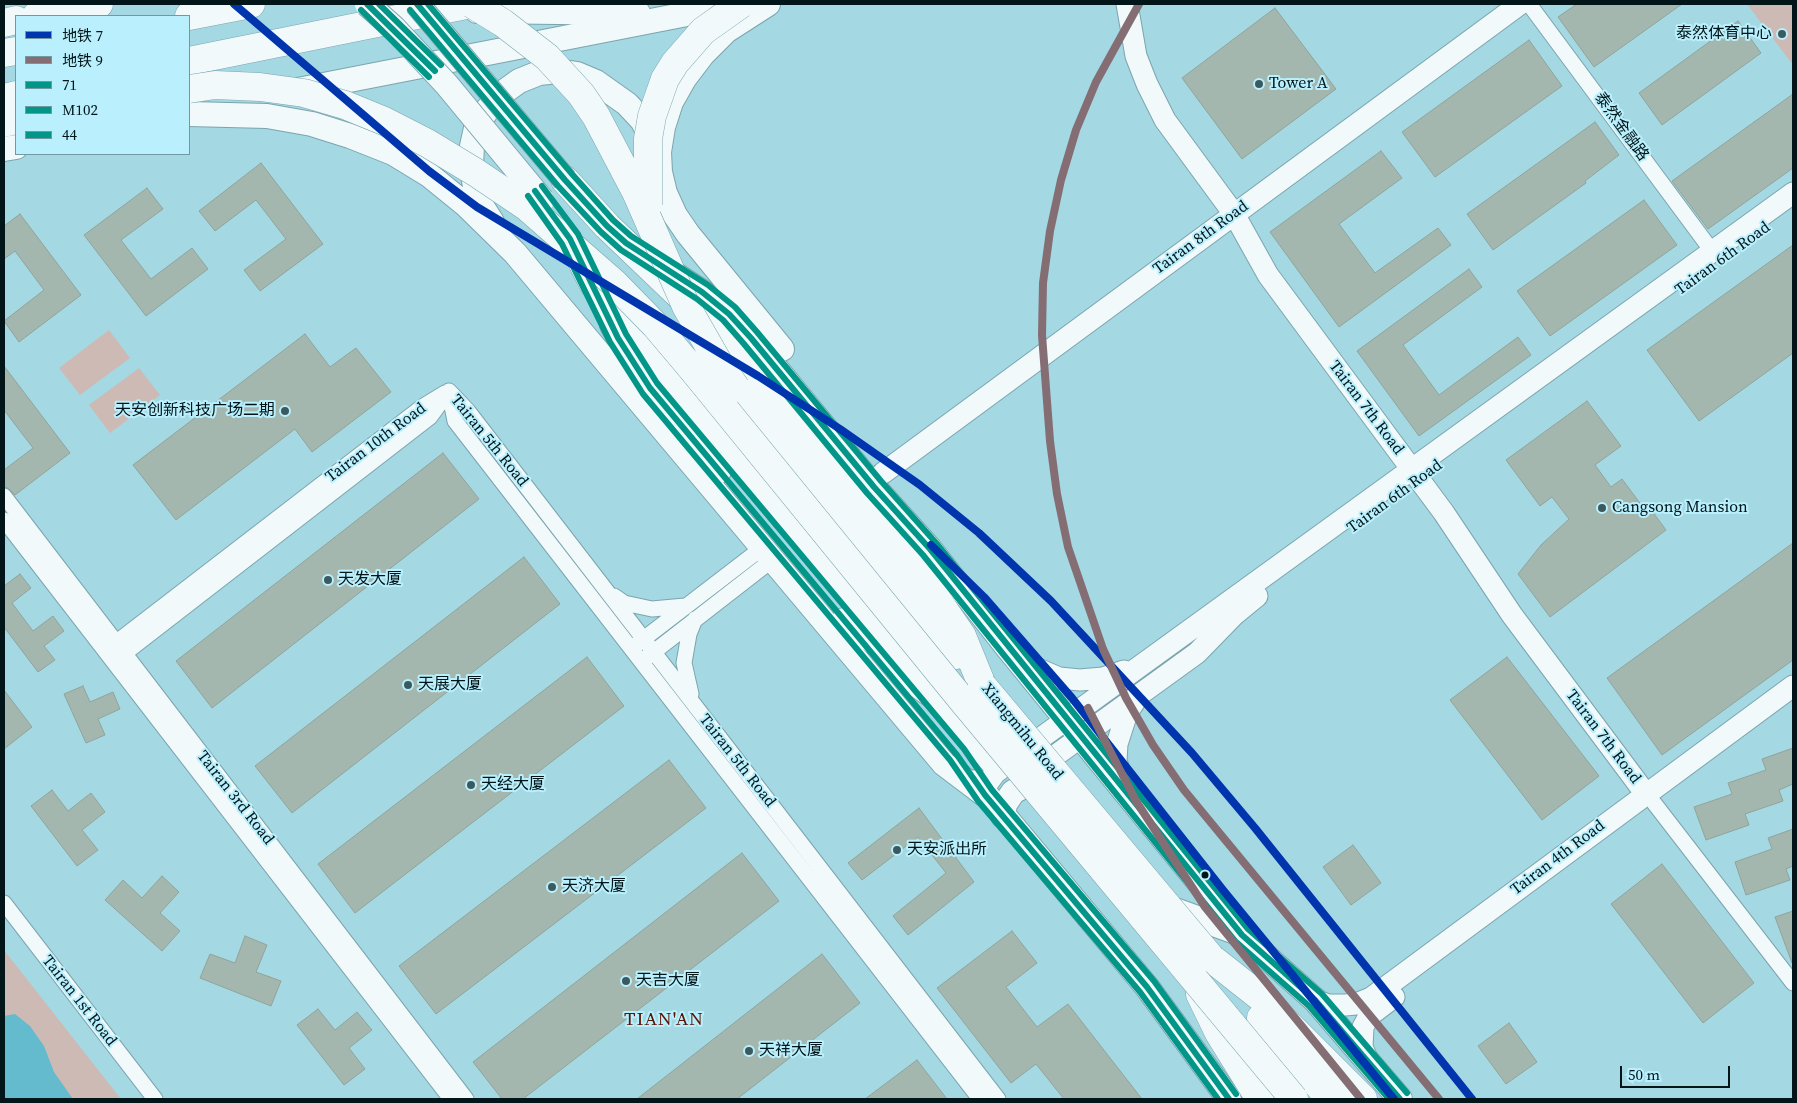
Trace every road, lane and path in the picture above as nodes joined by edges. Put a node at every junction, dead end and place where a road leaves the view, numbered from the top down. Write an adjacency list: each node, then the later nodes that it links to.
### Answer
1 (99, 4): 12 (highway)
2 (251, 4): 13 (highway)
3 (367, 4): 21 (main road, bridge)
4 (472, 4): 10 (highway); 24 (highway, bridge)
5 (739, 4): 11 (main road); 24 (highway, bridge)
6 (768, 4): 18 (main road)
7 (1127, 4): 23 (street, Tairan 7th Road)
8 (1520, 4): 23 (street, Tairan 8th Road)
9 (1530, 4): 26 (street, 泰然金融路)
10 (429, 7): 11 (main road); 14 (highway); 19 (main road, bridge)
11 (686, 14): 16 (main road)
12 (41, 15)
13 (190, 16)
14 (190, 61)
15 (190, 89): 48 (highway, bridge)
16 (190, 113)
17 (190, 113): 27 (main road)
18 (659, 152): 27 (main road); 30 (main road)
19 (565, 180): 25 (highway, Xiangmihu Road)
20 (1793, 192): 26 (street, Tairan 6th Road)
21 (542, 200): 28 (highway, Xiangmihu Road)
22 (1793, 208): 31 (street, Tairan 6th Road)
23 (1234, 214): 30 (street, Tairan 8th Road); 31 (street, Tairan 7th Road)
24 (651, 224): 48 (highway, bridge)
25 (626, 243): 34 (main road); 48 (highway, Xiangmihu Road)
26 (1712, 251): 31 (street, Tairan 6th Road)
27 (514, 253): 35 (main road)
28 (593, 283): 39 (main road); 48 (highway, Xiangmihu Road, bridge)
29 (449, 391): 36 (street, Tairan 5th Road); 42 (street, Tairan 5th Road); 43 (street, Tairan 10th Road)
30 (883, 473): 34 (main road)
31 (1415, 474): 45 (street, Tairan 6th Road); 49 (street, Tairan 6th Road); 57 (street, Tairan 7th Road)
32 (4, 496): 33 (street, Tairan 3rd Road)
33 (10, 525): 43 (street, Tairan 3rd Road)
34 (930, 548): 41 (main road)
35 (767, 554): 37 (street); 38 (street); 55 (main road)
36 (609, 594): 37 (street); 40 (street, Tairan 5th Road)
37 (687, 606): 40 (street)
38 (695, 619): 44 (street); 51 (street)
39 (844, 620): 54 (main road); 55 (main road)
40 (644, 639): 42 (street); 44 (street, Tairan 5th Road)
41 (1007, 647): 45 (street, Tairan 6th Road); 52 (main road)
42 (631, 649): 46 (street, Tairan 5th Road)
43 (115, 652): 66 (street, Tairan 3rd Road); 67 (street, Tairan 3rd Road)
44 (654, 652): 46 (street); 51 (street, Tairan 5th Road)
45 (1147, 660): 52 (street, Tairan 6th Road)
46 (641, 662): 68 (street, Tairan 5th Road)
47 (1793, 686): 57 (street, Tairan 4th Road)
48 (972, 692): 61 (highway, Xiangmihu Road, bridge)
49 (1138, 697): 53 (street, Tairan 6th Road); 56 (street)
50 (1793, 702): 57 (street, Tairan 4th Road)
51 (696, 706): 69 (street, Tairan 5th Road)
52 (1066, 719): 53 (main road); 54 (street, Tairan 6th Road)
53 (1081, 738): 54 (street, Tairan 6th Road); 56 (main road)
54 (998, 769): 55 (street, Tairan 6th Road)
55 (985, 795): 58 (main road)
56 (1128, 795): 60 (main road)
57 (1649, 798): 62 (street); 63 (street, Tairan 4th Road); 64 (street, Tairan 4th Road)
58 (1003, 816): 60 (main road); 70 (main road)
59 (4, 903): 65 (street, Tairan 1st Road)
60 (1242, 935): 63 (main road)
61 (1201, 966): 71 (highway, bridge); 72 (highway, Xiangmihu Road, bridge); 73 (highway, Xiangmihu Road); 74 (highway)
62 (1793, 984)
63 (1315, 1000): 64 (main road)
64 (1369, 1063): 75 (main road)
65 (155, 1099)
66 (451, 1099)
67 (466, 1099)
68 (980, 1099)
69 (998, 1099)
70 (1229, 1099)
71 (1260, 1099)
72 (1294, 1099)
73 (1330, 1099)
74 (1363, 1099)
75 (1400, 1099)

